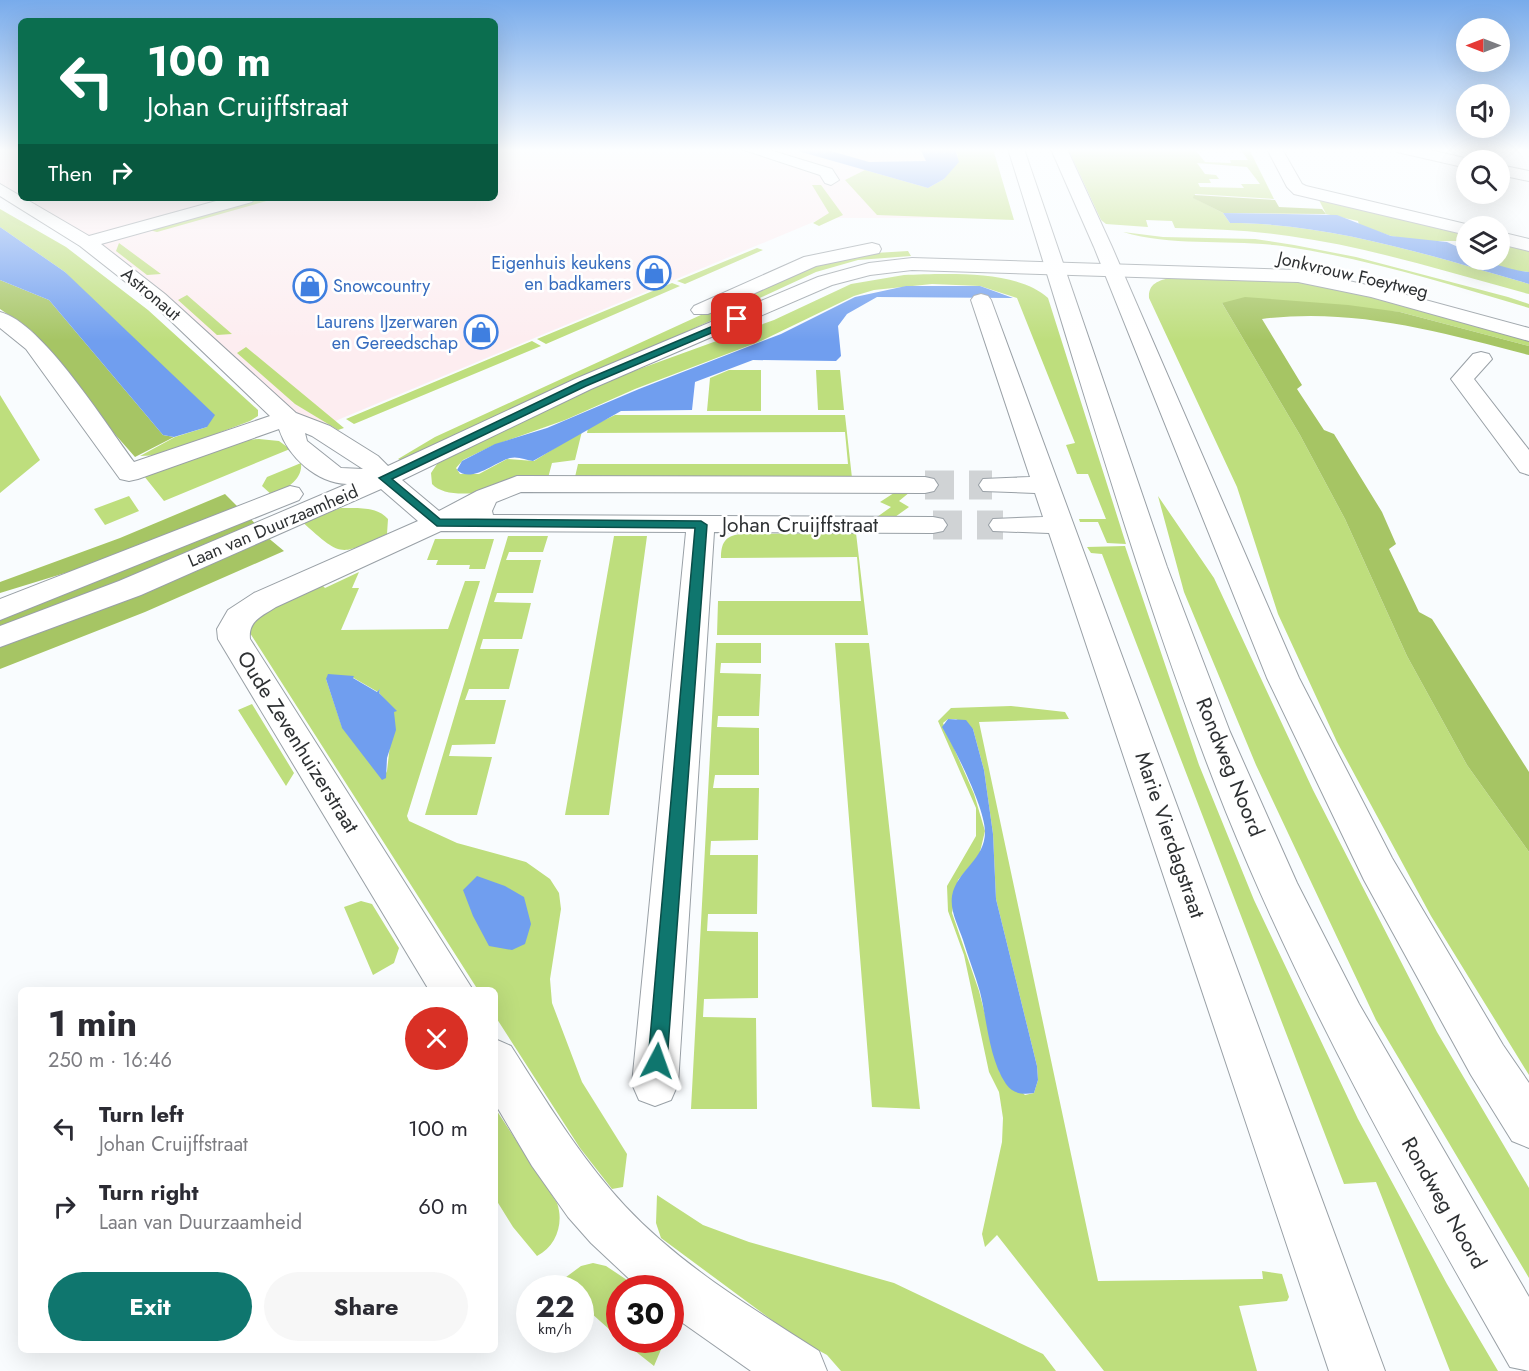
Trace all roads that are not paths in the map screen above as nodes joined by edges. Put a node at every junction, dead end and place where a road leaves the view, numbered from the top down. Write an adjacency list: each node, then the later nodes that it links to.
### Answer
1 (39, 213): 8 (street, Astronaut)
2 (192, 213): 8 (street)
3 (1045, 213): 12 (street, Rondweg Noord)
4 (1092, 213): 13 (street)
5 (1396, 213): 6 (street)
6 (1456, 227)
7 (1510, 240): 11 (street)
8 (87, 242): 23 (street, Astronaut)
9 (1023, 244): 12 (street)
10 (965, 245): 18 (street)
11 (1529, 245)
12 (1062, 251): 13 (street); 13 (street); 26 (street, Laan van Duurzaamheid); 44 (street, Rondweg Noord)
13 (1113, 255): 20 (street, Jonkvrouw Foeytweg); 43 (street)
14 (1268, 256): 17 (street, Jonkvrouw Foeytweg)
15 (981, 300): 29 (street, Marie Vierdagstraat)
16 (0, 318): 23 (street)
17 (1529, 318)
18 (680, 320)
19 (648, 334): 22 (street)
20 (1529, 335)
21 (1481, 359): 24 (street)
22 (465, 417)
23 (286, 418): 26 (street, Astronaut); 28 (street, Astronaut)
24 (1505, 434): 25 (street); 27 (street)
25 (1529, 442)
26 (381, 463): 28 (street, Laan van Duurzaamheid); 33 (street); 39 (street, Laan van Duurzaamheid)
27 (1529, 467)
28 (334, 476): 38 (street, Laan van Duurzaamheid)
29 (1046, 484): 31 (street); 37 (street, Marie Vierdagstraat)
30 (925, 485): 32 (street, Johan Cruijffstraat)
31 (992, 485)
32 (487, 510): 33 (street, Johan Cruijffstraat); 34 (street, Johan Cruijffstraat)
33 (437, 523): 40 (street, Oude Zevenhuizerstraat)
34 (701, 525): 35 (street, Johan Cruijffstraat); 42 (street)
35 (933, 525)
36 (1003, 525): 37 (street)
37 (1060, 525): 46 (street, Marie Vierdagstraat)
38 (0, 610)
39 (0, 637)
40 (450, 987)
41 (498, 1066): 45 (street)
42 (655, 1084)
43 (1529, 1124)
44 (1529, 1348)
45 (799, 1371)
46 (1357, 1371)

